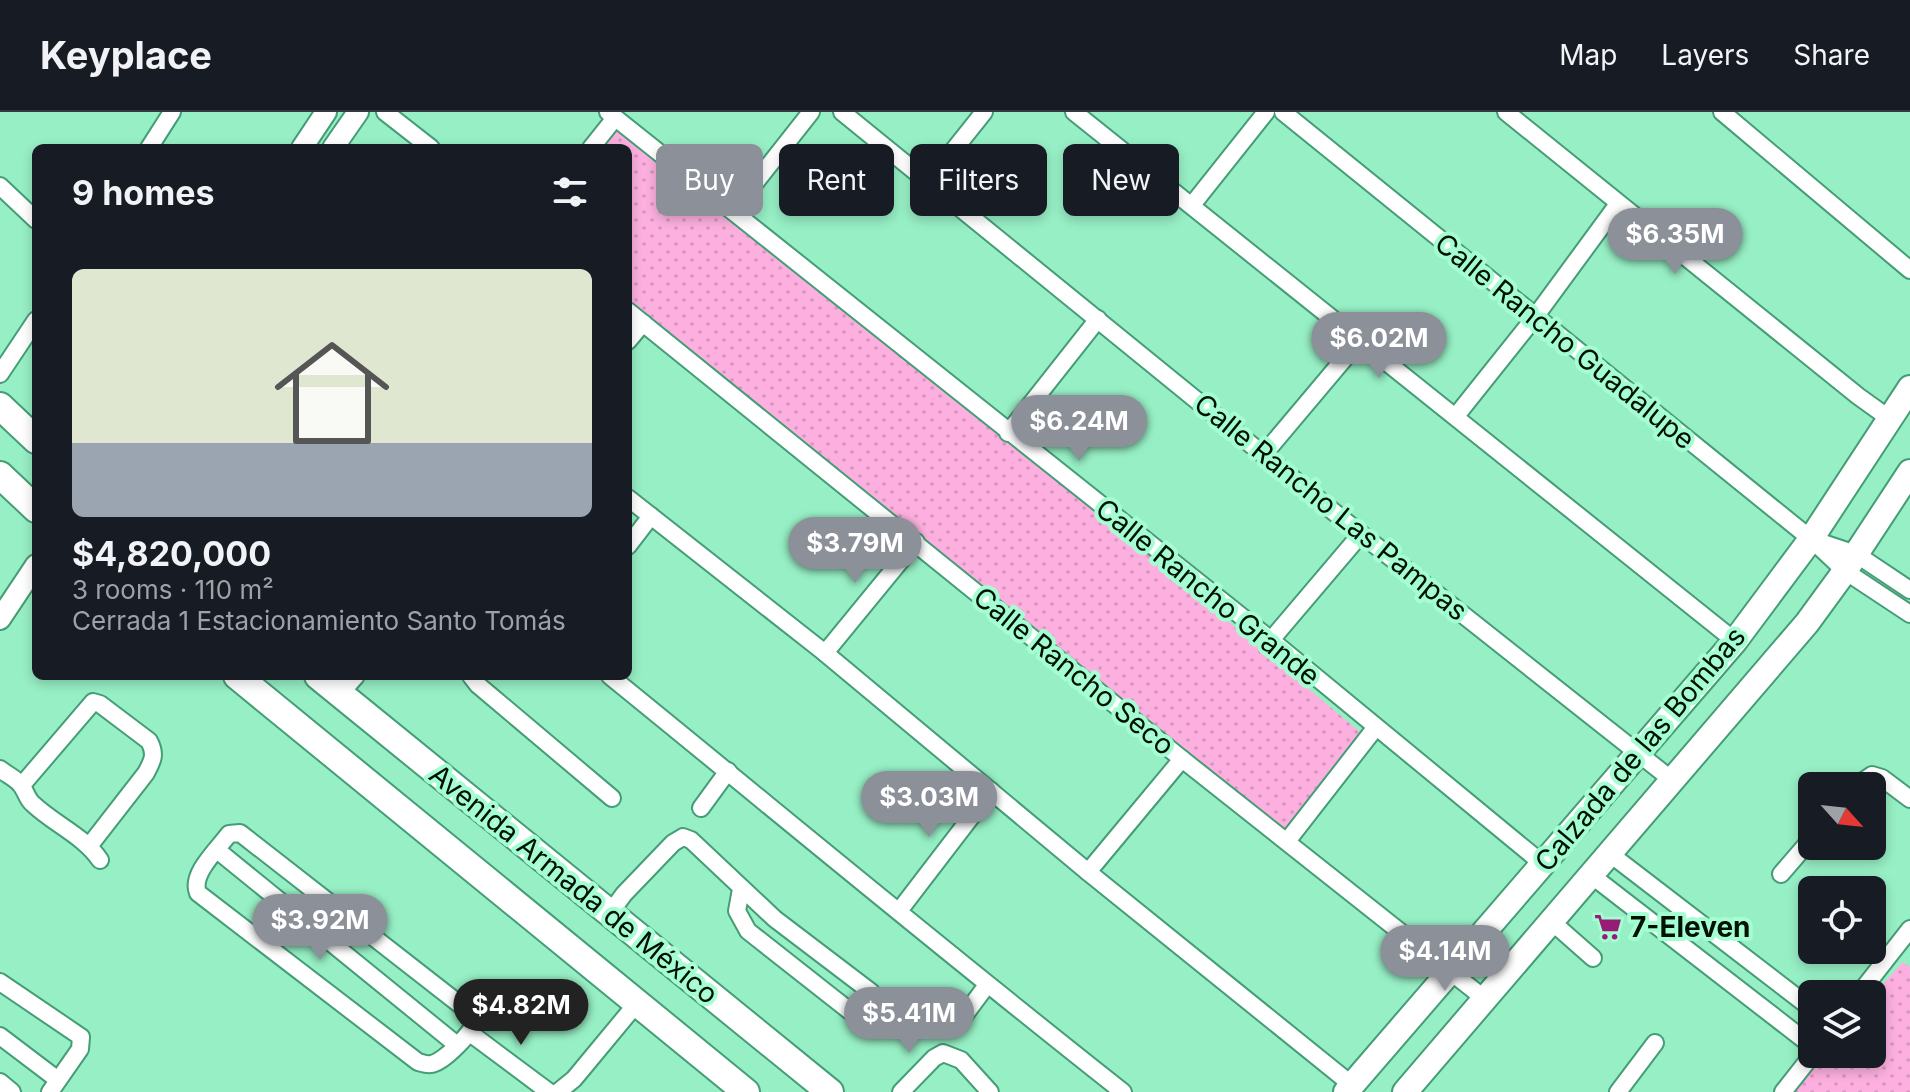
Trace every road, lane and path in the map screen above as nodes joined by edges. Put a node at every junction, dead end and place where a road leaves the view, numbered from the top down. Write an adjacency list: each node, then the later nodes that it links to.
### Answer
1 (172, 112): 14 (street)
2 (326, 112): 15 (street)
3 (358, 112): 16 (street)
4 (385, 112): 17 (street)
5 (811, 112): 22 (street)
6 (842, 112): 21 (street, Calle Rancho Las Pampas)
7 (984, 112): 19 (street)
8 (1074, 112): 25 (street)
9 (1266, 112): 25 (street)
10 (1283, 112): 31 (street, Calle Rancho Guadalupe)
11 (1506, 112): 24 (street)
12 (1722, 112): 29 (street)
13 (612, 115): 18 (street); 20 (street, Calle Rancho Grande)
14 (152, 144)
15 (310, 144)
16 (336, 144)
17 (426, 144)
18 (594, 144)
19 (958, 144)
20 (656, 150)
21 (910, 166)
22 (763, 173)
23 (0, 186): 26 (street)
24 (1618, 204): 31 (street); 41 (street)
25 (1192, 205): 36 (street)
26 (32, 216)
27 (739, 216): 42 (street, Calle Rancho Grande)
28 (972, 216): 32 (street, Calle Rancho Las Pampas)
29 (1910, 270)
30 (632, 314): 33 (street, Calle Rancho Seco)
31 (1535, 317): 40 (street); 51 (street, Calle Rancho Guadalupe)
32 (1098, 319): 42 (street); 44 (street, Calle Rancho Las Pampas)
33 (643, 323): 35 (street); 53 (street, Calle Rancho Seco)
34 (32, 326): 37 (street)
35 (632, 336)
36 (1360, 340): 40 (street); 44 (street)
37 (0, 374)
38 (1910, 388): 41 (main road, Calzada de las Bombas)
39 (0, 406): 43 (main road)
40 (1456, 416): 60 (street)
41 (1890, 419): 51 (main road, Calzada de las Bombas)
42 (1008, 433): 59 (street, Calle Rancho Grande)
43 (32, 436)
44 (1264, 454): 50 (street, Calle Rancho Las Pampas)
45 (1910, 472): 54 (main road, Calzada de las Bombas)
46 (0, 475): 48 (main road)
47 (632, 501): 49 (street)
48 (32, 505)
49 (651, 516): 52 (street); 61 (street)
50 (1361, 534): 59 (street); 67 (street, Calle Rancho Las Pampas)
51 (1811, 539): 54 (street); 60 (main road, Calzada de las Bombas)
52 (632, 541)
53 (916, 542): 61 (street); 68 (street, Calle Rancho Seco)
54 (1850, 563): 56 (street); 57 (street); 71 (main road, Calzada de las Bombas)
55 (32, 571): 58 (street)
56 (1910, 590)
57 (1910, 614)
58 (0, 619)
59 (1271, 640): 66 (street, Calle Rancho Grande)
60 (1735, 641): 67 (main road, Calzada de las Bombas)
61 (825, 653): 74 (street)
62 (242, 680): 102 (main road, Avenida Armada de México)
63 (474, 680): 75 (street)
64 (615, 680): 70 (street)
65 (348, 685): 88 (main road, Avenida Armada de México)
66 (1376, 727): 78 (street); 82 (street, Calle Rancho Grande)
67 (1639, 753): 71 (street, Calle Rancho Las Pampas); 82 (main road, Calzada de las Bombas)
68 (1182, 759): 78 (street, Calle Rancho Seco); 83 (street)
69 (0, 769): 73 (street)
70 (728, 771): 77 (street); 87 (street)
71 (1672, 780): 80 (main road, Calzada de las Bombas)
72 (1886, 781): 76 (street)
73 (22, 785): 73 (street)
74 (991, 791): 83 (street); 87 (street)
75 (612, 798)
76 (1910, 799)
77 (701, 808)
78 (1288, 840): 96 (street, Calle Rancho Seco)
79 (217, 850): 104 (street); 108 (street); 108 (street)
80 (1609, 853): 85 (main road, Calzada de las Bombas); 91 (street)
81 (1798, 854): 84 (street)
82 (1543, 864): 96 (main road, Calzada de las Bombas)
83 (1088, 872): 112 (street)
84 (1781, 874)
85 (1591, 875): 89 (main road, Calzada de las Bombas); 95 (street)
86 (741, 889): 86 (street); 88 (street)
87 (899, 911): 99 (street)
88 (610, 913): 117 (main road, Avenida Armada de México)
89 (1551, 921): 93 (street); 101 (main road, Calzada de las Bombas)
90 (1910, 929): 92 (street)
91 (1727, 944): 95 (street); 100 (street)
92 (1896, 947): 94 (street); 97 (street)
93 (1593, 958)
94 (1910, 959)
95 (1709, 966): 105 (street)
96 (1450, 971): 101 (street, Calle Rancho Seco); 112 (main road, Calzada de las Bombas)
97 (1870, 980)
98 (0, 982): 111 (street)
99 (987, 985): 103 (street); 120 (street)
100 (1798, 998)
101 (1485, 999): 121 (main road, Calzada de las Bombas)
102 (637, 1003): 115 (street); 116 (main road, Avenida Armada de México)
103 (958, 1024)
104 (470, 1033): 108 (street); 114 (street)
105 (1798, 1035)
106 (0, 1036): 111 (street)
107 (1655, 1043): 122 (street)
108 (457, 1045)
109 (1802, 1068): 123 (street)
110 (0, 1082): 113 (street)
111 (54, 1086)
112 (1349, 1089)
113 (12, 1092)
114 (549, 1092)
115 (558, 1092)
116 (746, 1092)
117 (830, 1092)
118 (901, 1092): 119 (street)
119 (990, 1092)
120 (1123, 1092)
121 (1405, 1092)
122 (1618, 1092)
123 (1783, 1092)

